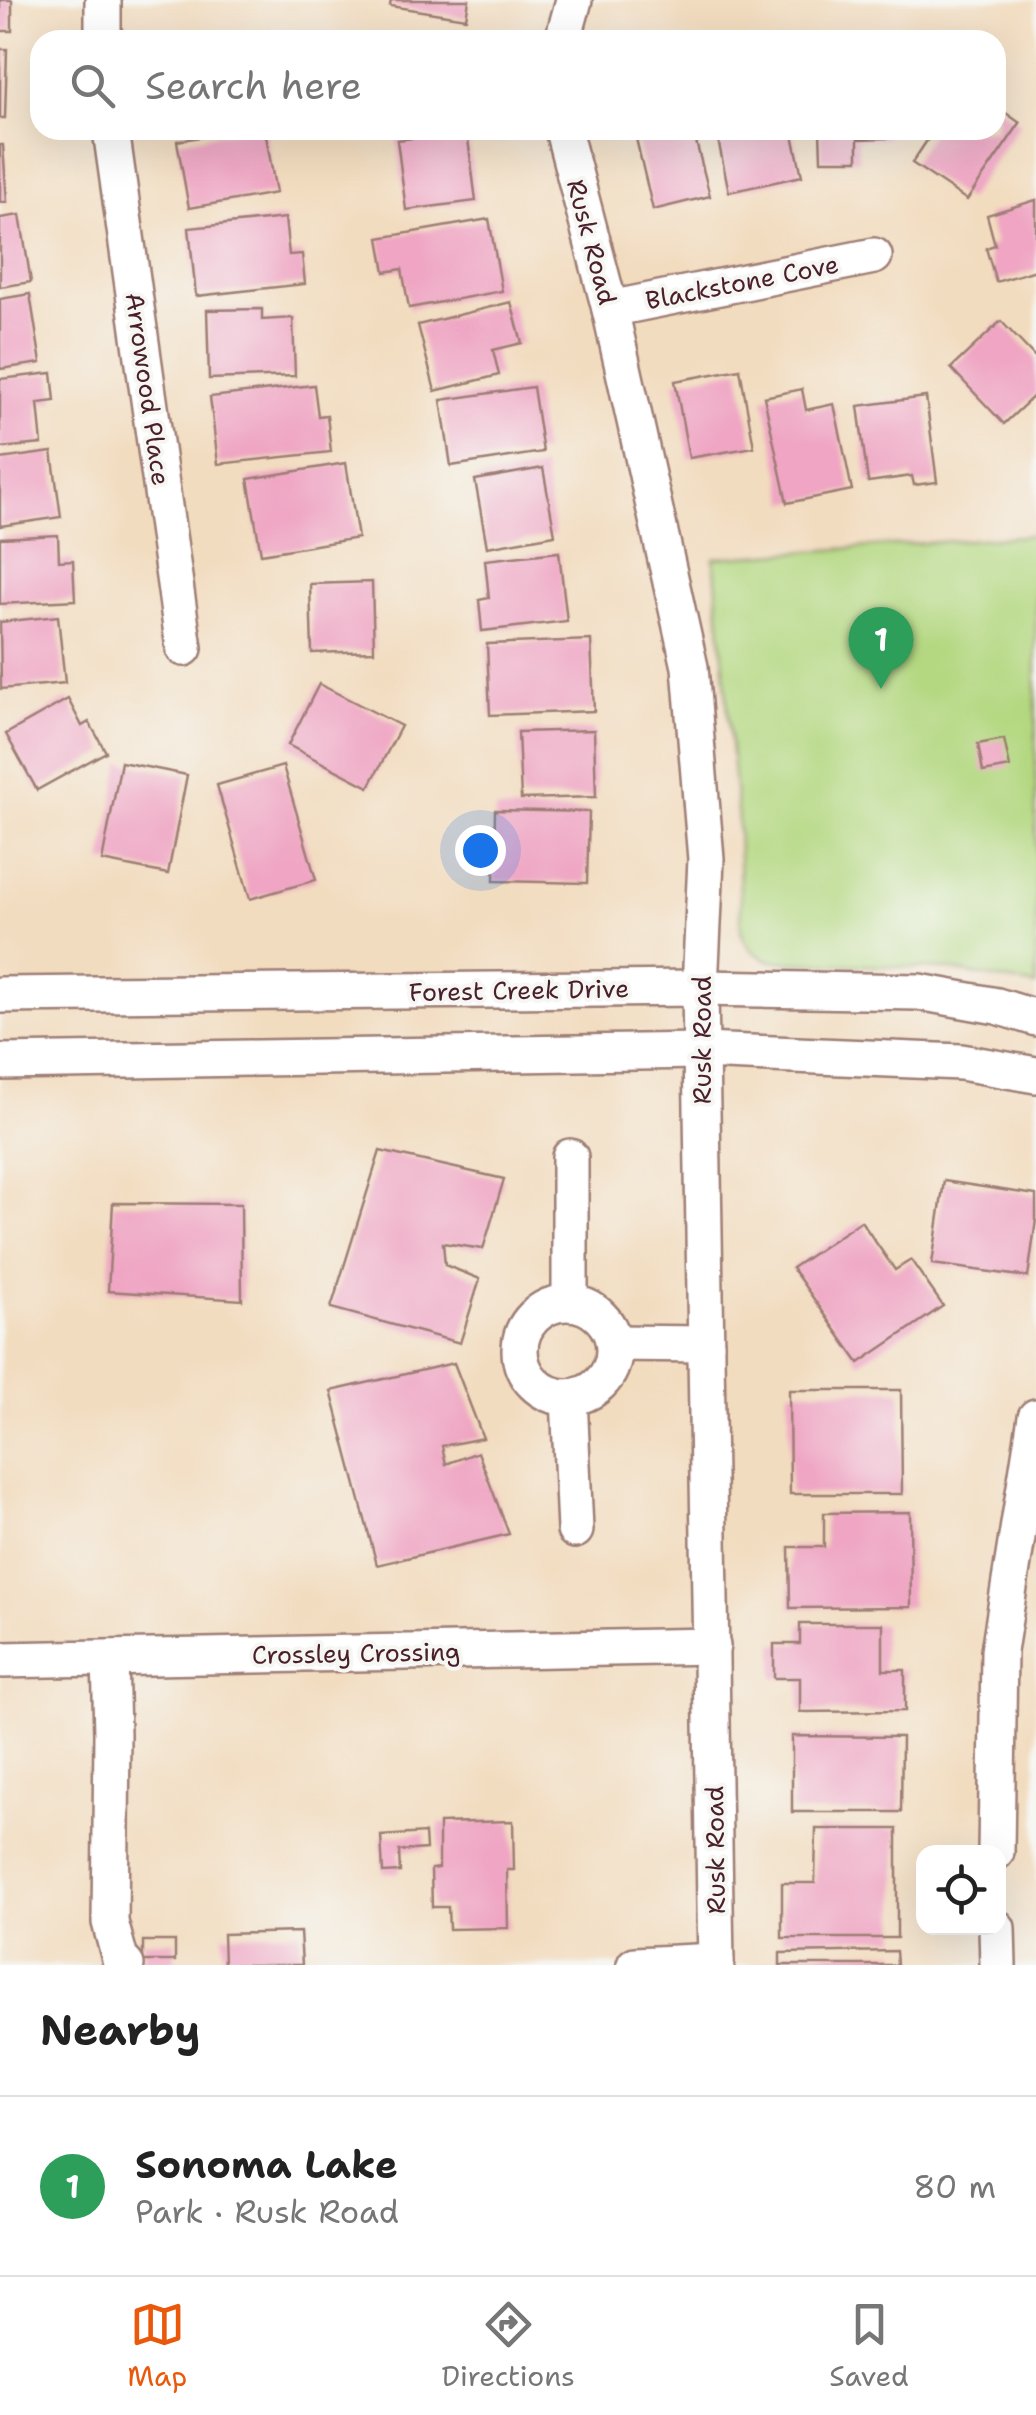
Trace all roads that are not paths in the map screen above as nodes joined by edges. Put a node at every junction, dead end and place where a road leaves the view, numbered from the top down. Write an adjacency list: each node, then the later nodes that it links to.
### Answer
1 (102, 0): 3 (street)
2 (574, 0): 4 (street)
3 (102, 30)
4 (566, 30)
5 (112, 140): 9 (street, Arrowood Place)
6 (565, 140): 8 (street, Rusk Road)
7 (874, 256): 8 (street, Blackstone Cove)
8 (610, 309): 10 (street, Rusk Road)
9 (184, 648)
10 (700, 988): 11 (street, Forest Creek Drive); 12 (street, Forest Creek Drive); 13 (street, Rusk Road)
11 (0, 995)
12 (1036, 1018)
13 (702, 1051): 14 (street); 15 (street); 19 (street, Rusk Road)
14 (0, 1062)
15 (1036, 1074)
16 (570, 1157): 17 (street)
17 (570, 1303): 18 (street); 20 (street)
18 (614, 1343): 19 (street); 20 (street)
19 (706, 1344): 23 (street, Rusk Road)
20 (569, 1397): 22 (street)
21 (1036, 1418): 26 (street)
22 (574, 1530)
23 (712, 1646): 24 (street, Crossley Crossing); 28 (street, Rusk Road)
24 (110, 1658): 25 (street, Crossley Crossing); 29 (street)
25 (0, 1660)
26 (996, 1845)
27 (997, 1935): 31 (street)
28 (716, 1963): 30 (street)
29 (126, 1965)
30 (634, 1965)
31 (998, 1965)

